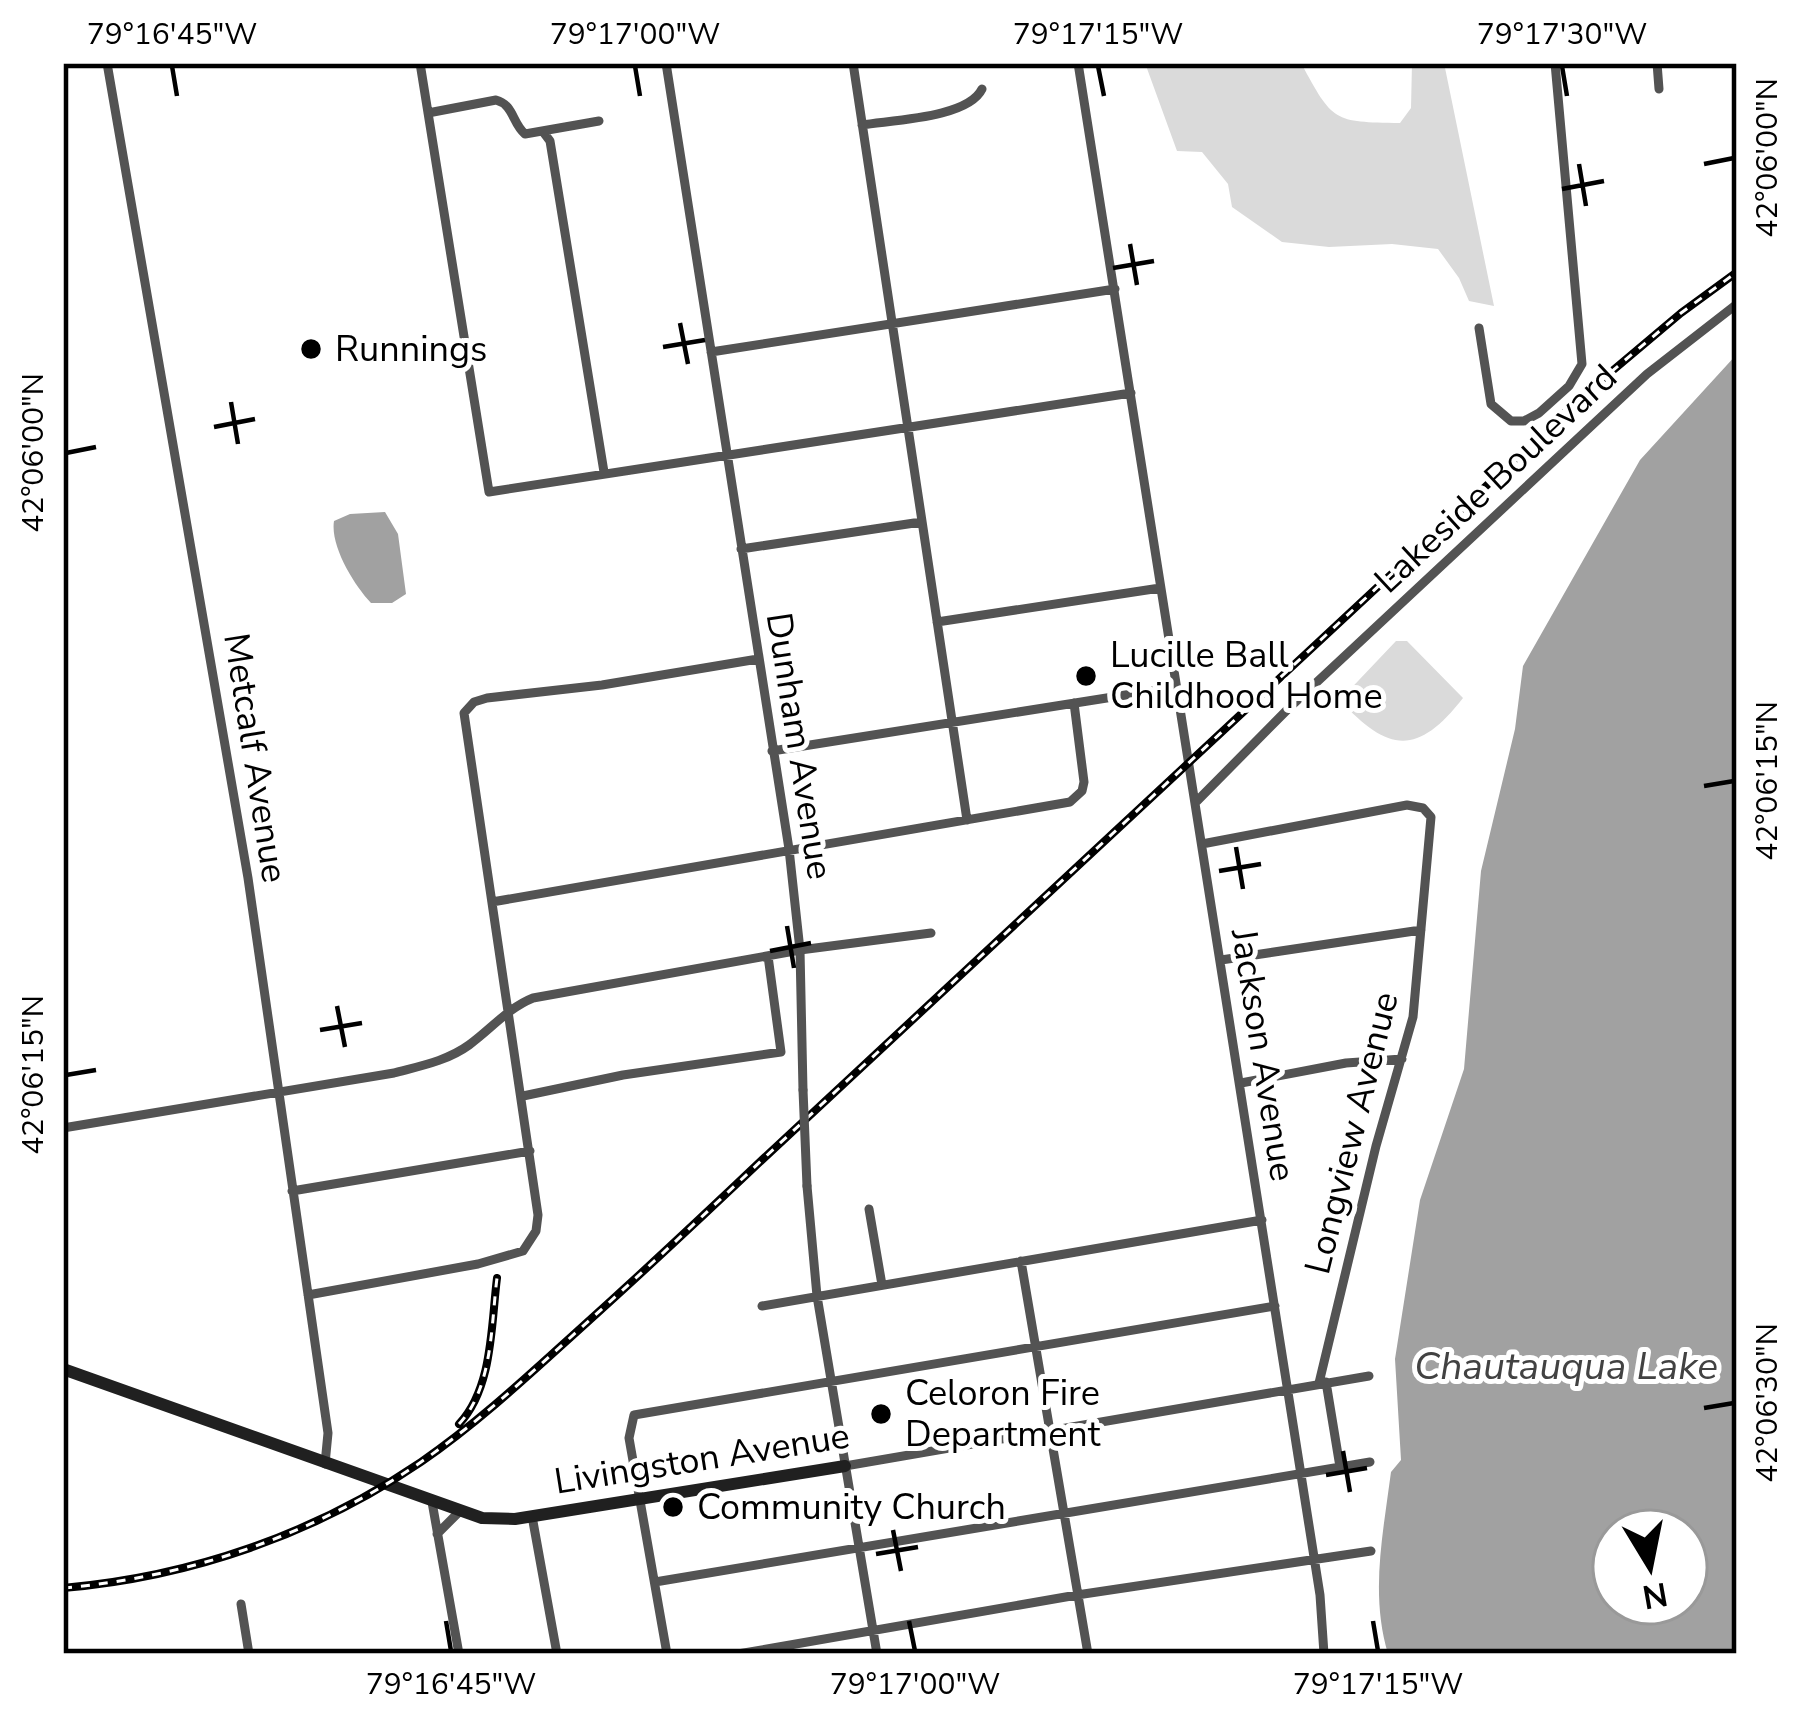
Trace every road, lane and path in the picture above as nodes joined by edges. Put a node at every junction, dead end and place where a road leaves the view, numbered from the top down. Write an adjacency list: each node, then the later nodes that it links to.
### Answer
1 (107, 63): 45 (street, Metcalf Avenue)
2 (420, 63): 10 (street)
3 (667, 63): 18 (street, Dunham Avenue)
4 (853, 63): 12 (street)
5 (1078, 63): 14 (street, Jackson Avenue)
6 (1555, 63): 17 (street)
7 (1657, 63): 9 (street)
8 (982, 89): 12 (street)
9 (1659, 89)
10 (428, 112): 13 (street); 22 (street)
11 (599, 121): 13 (street)
12 (862, 125): 16 (street)
13 (546, 136): 22 (street)
14 (1115, 289): 16 (street); 19 (street, Jackson Avenue)
15 (1737, 304): 32 (street, Lakeside Boulevard)
16 (892, 323): 18 (street); 20 (street)
17 (1479, 328)
18 (711, 352): 21 (street, Dunham Avenue)
19 (1131, 393): 20 (street); 25 (street, Jackson Avenue)
20 (908, 426): 21 (street); 23 (street)
21 (729, 454): 22 (street); 24 (street, Dunham Avenue)
22 (604, 472)
23 (922, 522): 24 (street); 26 (street)
24 (741, 549): 27 (street, Dunham Avenue)
25 (1160, 588): 26 (street); 28 (street, Jackson Avenue)
26 (937, 622): 30 (street)
27 (758, 659): 31 (street, Dunham Avenue); 36 (street)
28 (1176, 687): 29 (street); 32 (street, Jackson Avenue)
29 (1074, 703): 30 (street); 33 (street)
30 (952, 722): 31 (street); 33 (street)
31 (772, 751): 35 (street, Dunham Avenue)
32 (1196, 802): 34 (street, Jackson Avenue)
33 (967, 820): 35 (street)
34 (1202, 844): 37 (street, Longview Avenue); 41 (street, Jackson Avenue)
35 (789, 849): 36 (street); 39 (street, Dunham Avenue)
36 (493, 902): 42 (street)
37 (1421, 930): 41 (street); 43 (street, Longview Avenue)
38 (931, 933): 39 (street)
39 (800, 950): 40 (street); 55 (street, Dunham Avenue, bridge)
40 (768, 956): 42 (street); 46 (street)
41 (1221, 960): 44 (street, Jackson Avenue)
42 (510, 1011): 45 (street); 46 (street)
43 (1402, 1059): 44 (street); 62 (street, Longview Avenue)
44 (1240, 1083): 51 (street, Jackson Avenue)
45 (278, 1093): 47 (street); 49 (street, Metcalf Avenue)
46 (523, 1096): 48 (street)
47 (63, 1128)
48 (530, 1151): 49 (street); 54 (street)
49 (292, 1191): 54 (street, Metcalf Avenue)
50 (869, 1209): 53 (street)
51 (1262, 1220): 52 (street); 57 (street, Jackson Avenue)
52 (1021, 1261): 53 (street); 58 (street)
53 (882, 1285): 55 (street)
54 (308, 1295): 66 (street, Metcalf Avenue)
55 (817, 1296): 56 (street); 61 (street, Dunham Avenue)
56 (762, 1306)
57 (1275, 1306): 58 (street); 63 (street, Jackson Avenue)
58 (1034, 1346): 61 (street); 64 (street)
59 (63, 1369): 66 (street, Livingston Avenue)
60 (1369, 1376): 62 (street, Livingston Avenue)
61 (830, 1379): 67 (street, Dunham Avenue); 70 (street)
62 (1322, 1383): 63 (street, Livingston Avenue); 68 (street)
63 (1288, 1391): 64 (street, Livingston Avenue); 69 (street, Jackson Avenue)
64 (1049, 1432): 67 (street, Livingston Avenue); 73 (street)
65 (1370, 1462): 68 (street)
66 (325, 1464): 71 (street, Livingston Avenue)
67 (845, 1466): 70 (street, Livingston Avenue); 76 (street, Dunham Avenue)
68 (1340, 1467): 69 (street)
69 (1301, 1473): 73 (street); 78 (street, Jackson Avenue)
70 (640, 1499): 74 (street, Livingston Avenue); 79 (street)
71 (432, 1502): 72 (street, Livingston Avenue); 75 (street)
72 (459, 1512): 74 (street, Livingston Avenue); 75 (street)
73 (1063, 1514): 76 (street); 80 (street)
74 (532, 1516): 85 (street)
75 (437, 1534): 84 (street)
76 (858, 1547): 79 (street); 82 (street, Dunham Avenue)
77 (1371, 1551): 78 (street)
78 (1315, 1557): 80 (street); 90 (street, Jackson Avenue)
79 (655, 1582): 86 (street)
80 (1077, 1595): 82 (street); 89 (street)
81 (241, 1604): 83 (street)
82 (873, 1631): 87 (street); 88 (street, Dunham Avenue)
83 (249, 1654)
84 (459, 1654)
85 (557, 1654)
86 (668, 1654)
87 (738, 1654)
88 (877, 1654)
89 (1088, 1654)
90 (1324, 1654)

